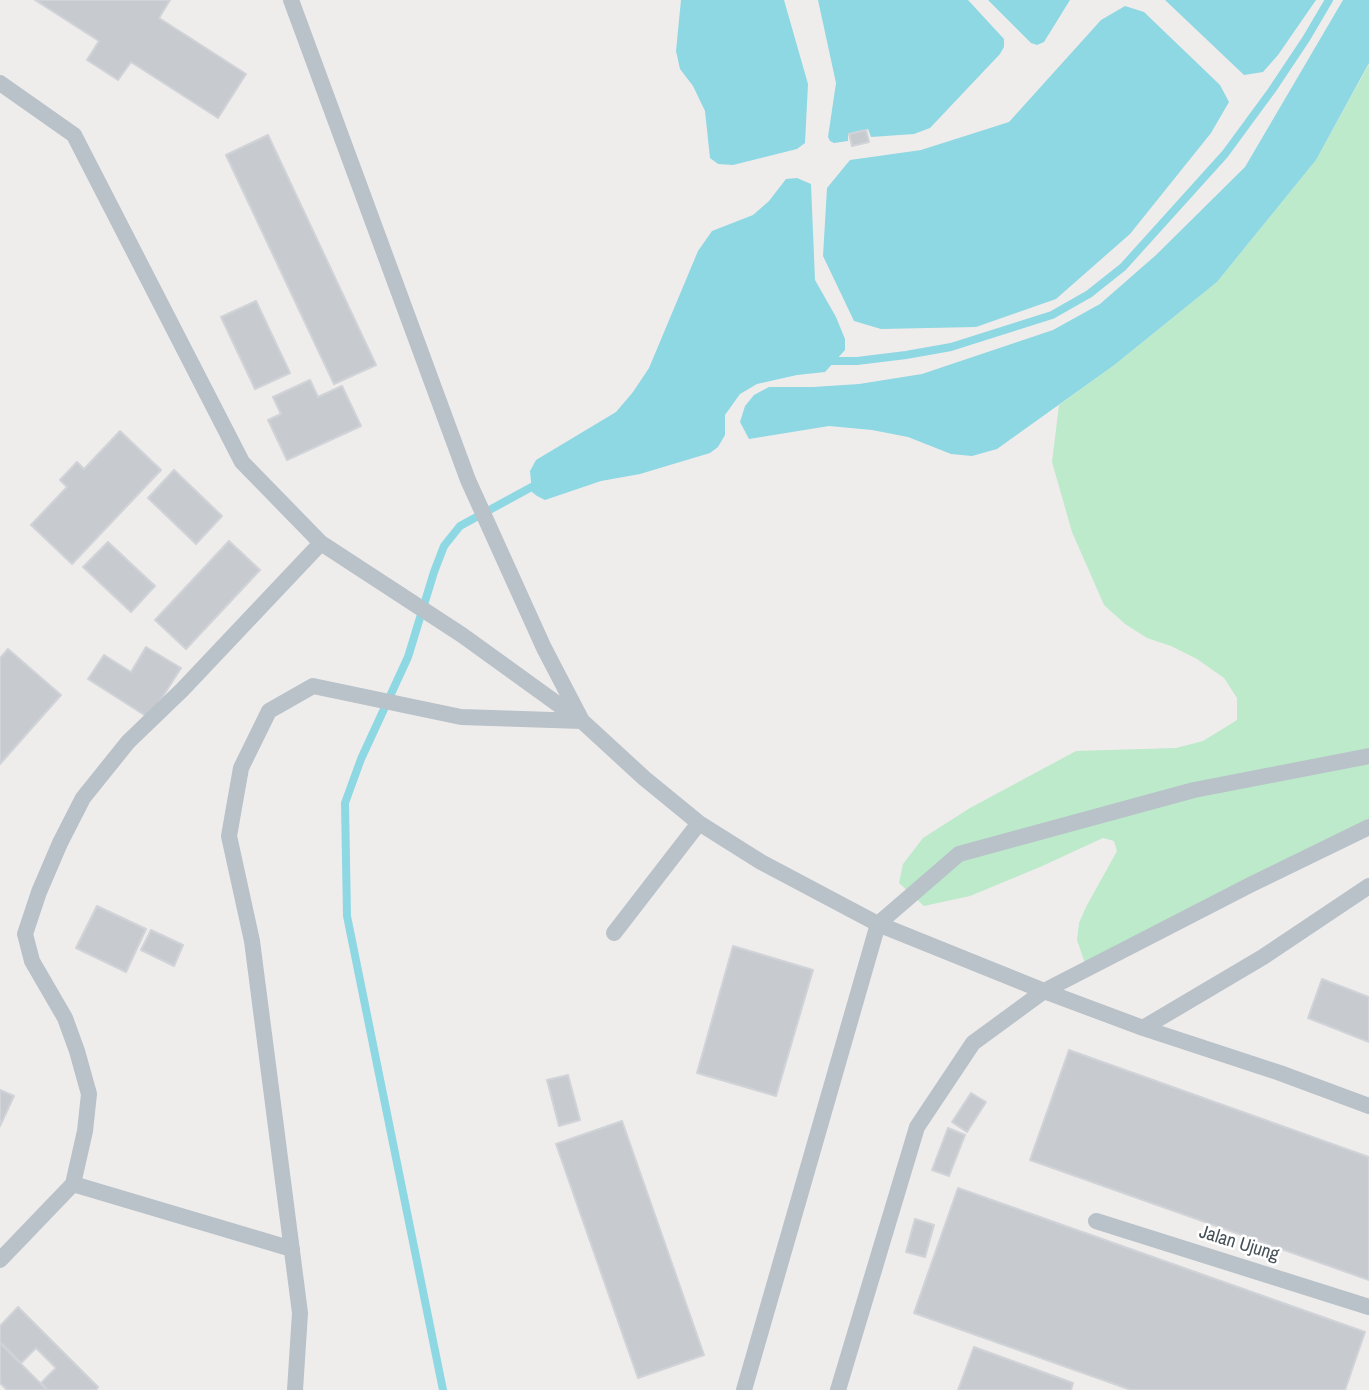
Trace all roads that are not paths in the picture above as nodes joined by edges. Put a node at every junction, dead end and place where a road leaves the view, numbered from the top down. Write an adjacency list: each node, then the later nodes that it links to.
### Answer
1 (291, 0): 4 (lane)
2 (0, 83): 3 (lane)
3 (321, 543): 4 (lane); 14 (lane)
4 (582, 722): 6 (lane); 16 (lane)
5 (1369, 756): 9 (lane)
6 (699, 823): 9 (lane); 10 (lane)
7 (1369, 827): 11 (lane)
8 (1369, 886): 12 (lane)
9 (878, 924): 11 (lane); 20 (lane)
10 (614, 933)
11 (1044, 991): 12 (lane); 21 (lane)
12 (1143, 1028): 13 (lane)
13 (1369, 1106)
14 (73, 1184): 16 (lane); 17 (lane)
15 (1096, 1221): 18 (lane, Jalan Ujung)
16 (292, 1249): 19 (lane)
17 (0, 1260)
18 (1369, 1307)
19 (295, 1390)
20 (744, 1390)
21 (838, 1390)

